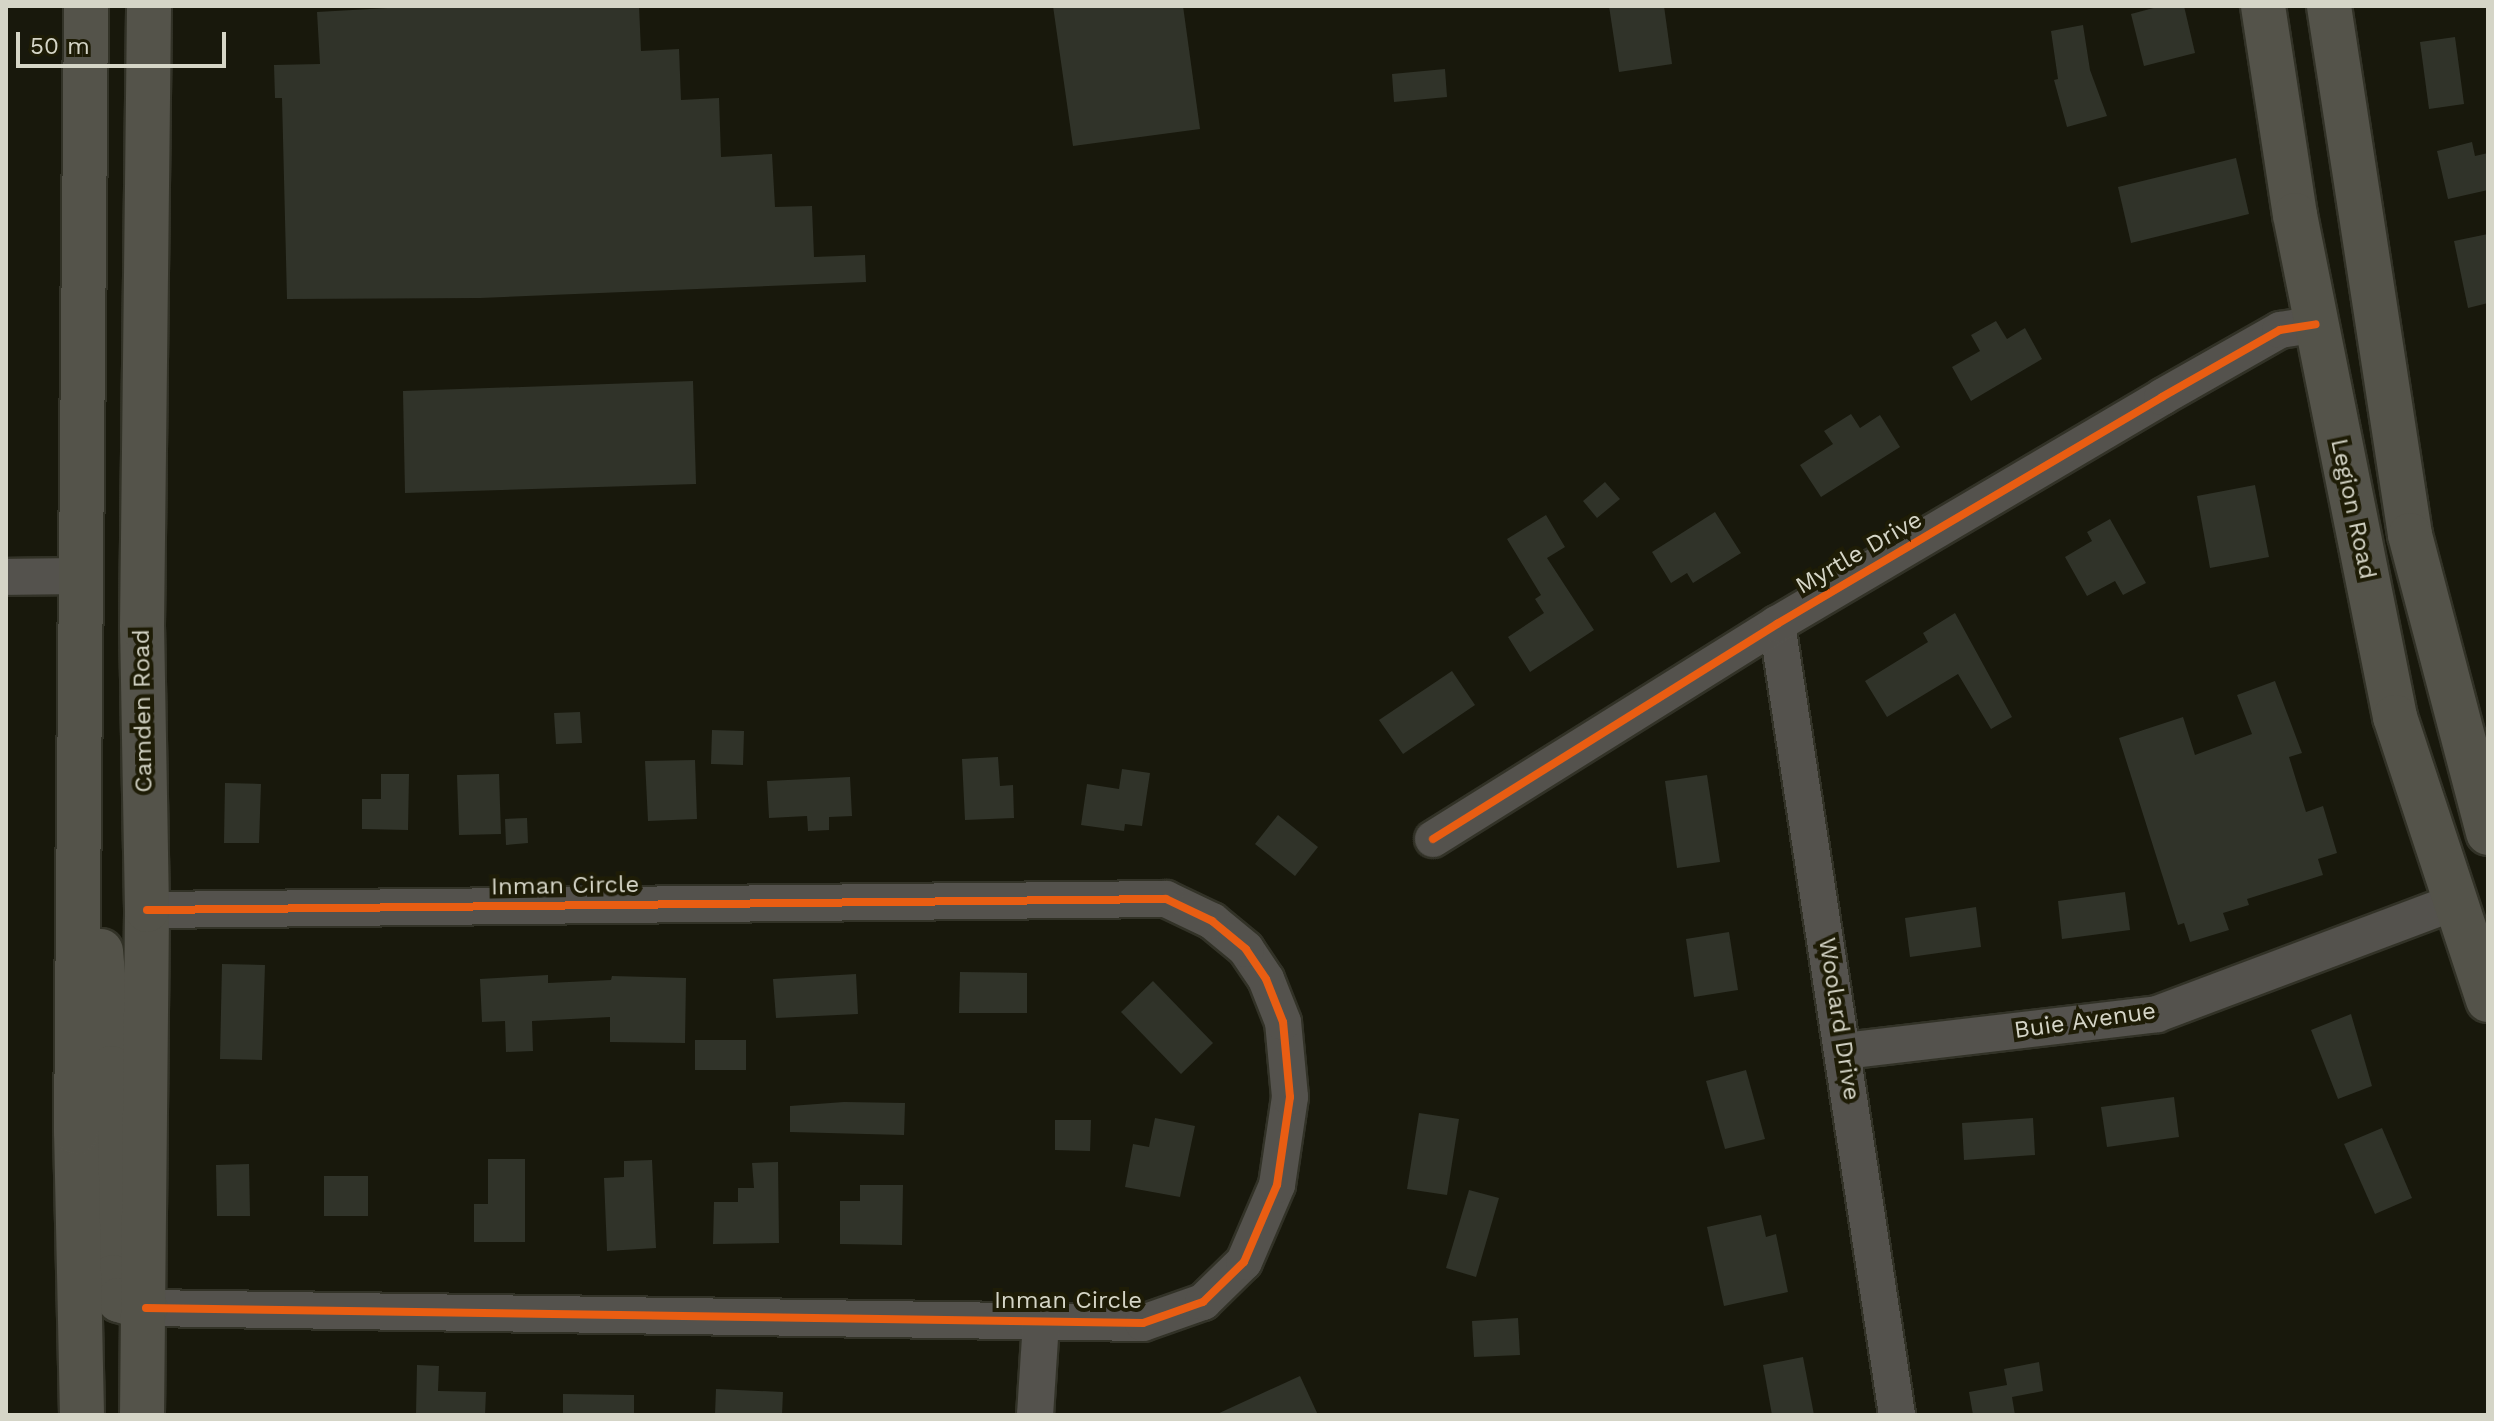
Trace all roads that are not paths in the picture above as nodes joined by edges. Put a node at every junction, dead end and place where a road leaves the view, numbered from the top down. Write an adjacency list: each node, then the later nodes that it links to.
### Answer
1 (86, 6): 6 (main road)
2 (149, 6): 13 (main road, Camden Road)
3 (2263, 6): 5 (main road, Legion Road)
4 (2329, 6): 9 (main road)
5 (2316, 324): 8 (street, Myrtle Drive); 12 (main road, Legion Road)
6 (81, 576): 7 (street); 11 (main road)
7 (6, 577)
8 (1777, 624): 10 (street, Myrtle Drive); 15 (street, Woolard Drive)
9 (2488, 833)
10 (1433, 839)
11 (78, 880): 16 (main road); 18 (main road)
12 (2452, 903): 14 (main road, Legion Road); 15 (street, Buie Avenue)
13 (147, 910): 16 (main road, Camden Road); 17 (street, Inman Circle)
14 (2487, 997)
15 (1844, 1051): 23 (street, Woolard Drive)
16 (146, 1308): 17 (street, Inman Circle); 21 (main road, Camden Road)
17 (1041, 1322): 22 (street)
18 (82, 1340): 19 (main road); 20 (main road)
19 (82, 1415)
20 (112, 1415)
21 (142, 1415)
22 (1035, 1415)
23 (1897, 1415)

